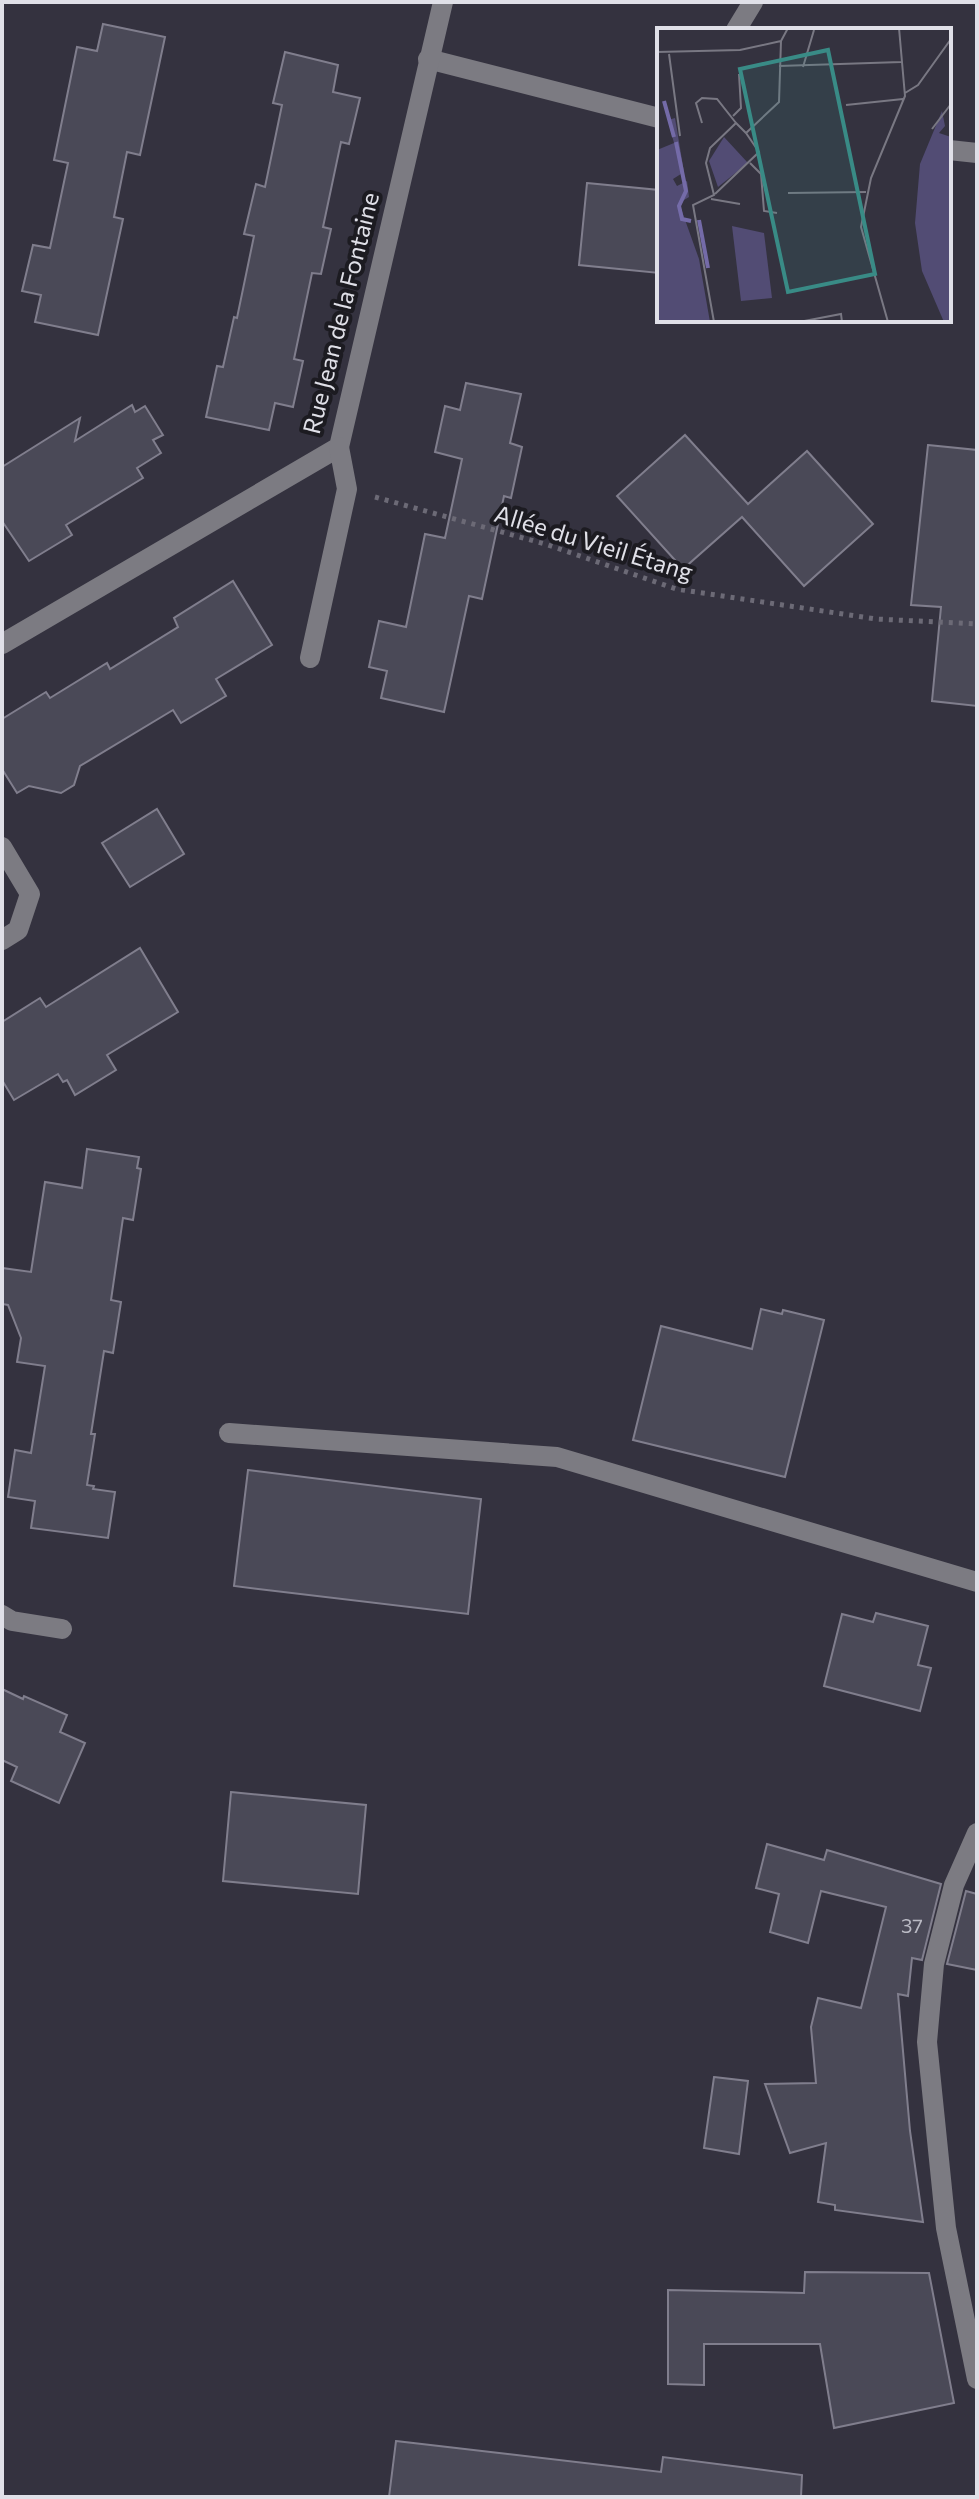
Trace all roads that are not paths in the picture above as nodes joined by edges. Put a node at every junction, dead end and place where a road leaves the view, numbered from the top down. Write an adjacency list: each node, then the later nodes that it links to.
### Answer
1 (443, 2): 4 (street, Rue Jean de la Fontaine)
2 (753, 2): 3 (street)
3 (737, 28)
4 (428, 59): 5 (street); 8 (street, Rue Jean de la Fontaine)
5 (657, 117)
6 (951, 150): 7 (street)
7 (977, 153)
8 (339, 447): 9 (street, Rue Jean de la Fontaine); 10 (street)
9 (2, 644)
10 (310, 658)
11 (2, 847): 12 (street)
12 (2, 940)
13 (229, 1433): 14 (street)
14 (977, 1582)
15 (2, 1615): 16 (street)
16 (62, 1629)
17 (977, 1833): 18 (street)
18 (977, 2379)

